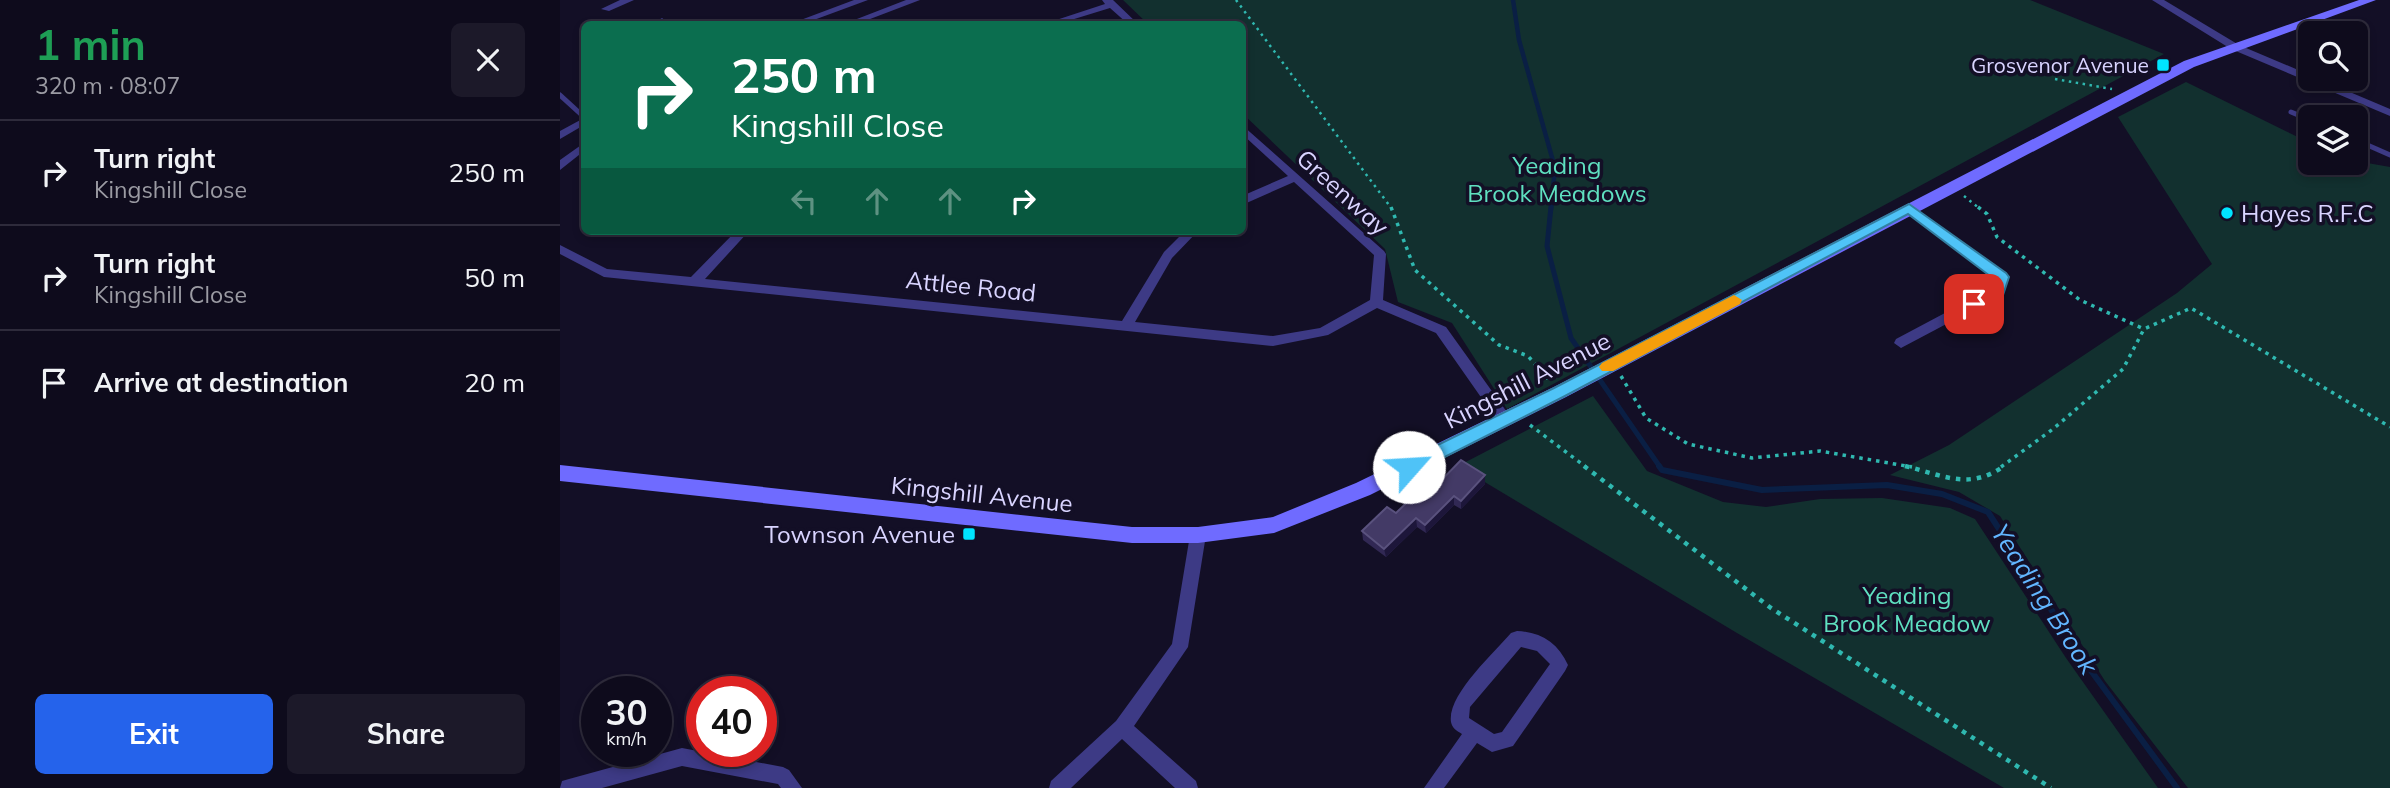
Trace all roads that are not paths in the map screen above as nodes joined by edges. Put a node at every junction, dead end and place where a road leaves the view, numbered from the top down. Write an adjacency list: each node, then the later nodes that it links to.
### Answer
1 (629, 0): 8 (street)
2 (863, 0): 7 (street)
3 (915, 0): 11 (street)
4 (2157, 0): 14 (street)
5 (2370, 0): 14 (street, Kingshill Avenue)
6 (1109, 2): 12 (street); 13 (street)
7 (850, 5): 9 (street); 10 (street)
8 (606, 9)
9 (804, 21)
10 (863, 21)
11 (866, 21)
12 (1057, 21)
13 (1130, 21)
14 (2235, 47): 17 (street); 29 (street, Kingshill Avenue)
15 (560, 95): 19 (lane)
16 (2291, 112): 18 (lane)
17 (2390, 113)
18 (2298, 115)
19 (581, 116)
20 (581, 121): 22 (street)
21 (1246, 132): 27 (street, Greenway)
22 (560, 136)
23 (2368, 145): 25 (lane)
24 (581, 148): 26 (street)
25 (2390, 155)
26 (560, 166)
27 (1295, 177): 28 (street); 34 (street, Greenway)
28 (1246, 199)
29 (1909, 208): 36 (street); 37 (street, Kingshill Avenue)
30 (739, 235): 33 (street)
31 (1188, 235): 35 (street)
32 (560, 249): 33 (street, Attlee Road)
33 (695, 281): 35 (street, Attlee Road)
34 (1376, 302): 35 (street, Attlee Road); 37 (street)
35 (1127, 324)
36 (1900, 343)
37 (1511, 416): 39 (street, Kingshill Avenue)
38 (560, 473): 39 (street, Kingshill Avenue)
39 (1198, 535): 40 (street)
40 (1122, 727): 44 (street); 45 (street)
41 (1474, 732): 41 (street); 46 (street)
42 (569, 788): 43 (street)
43 (793, 788)
44 (1058, 788)
45 (1189, 788)
46 (1433, 788)

